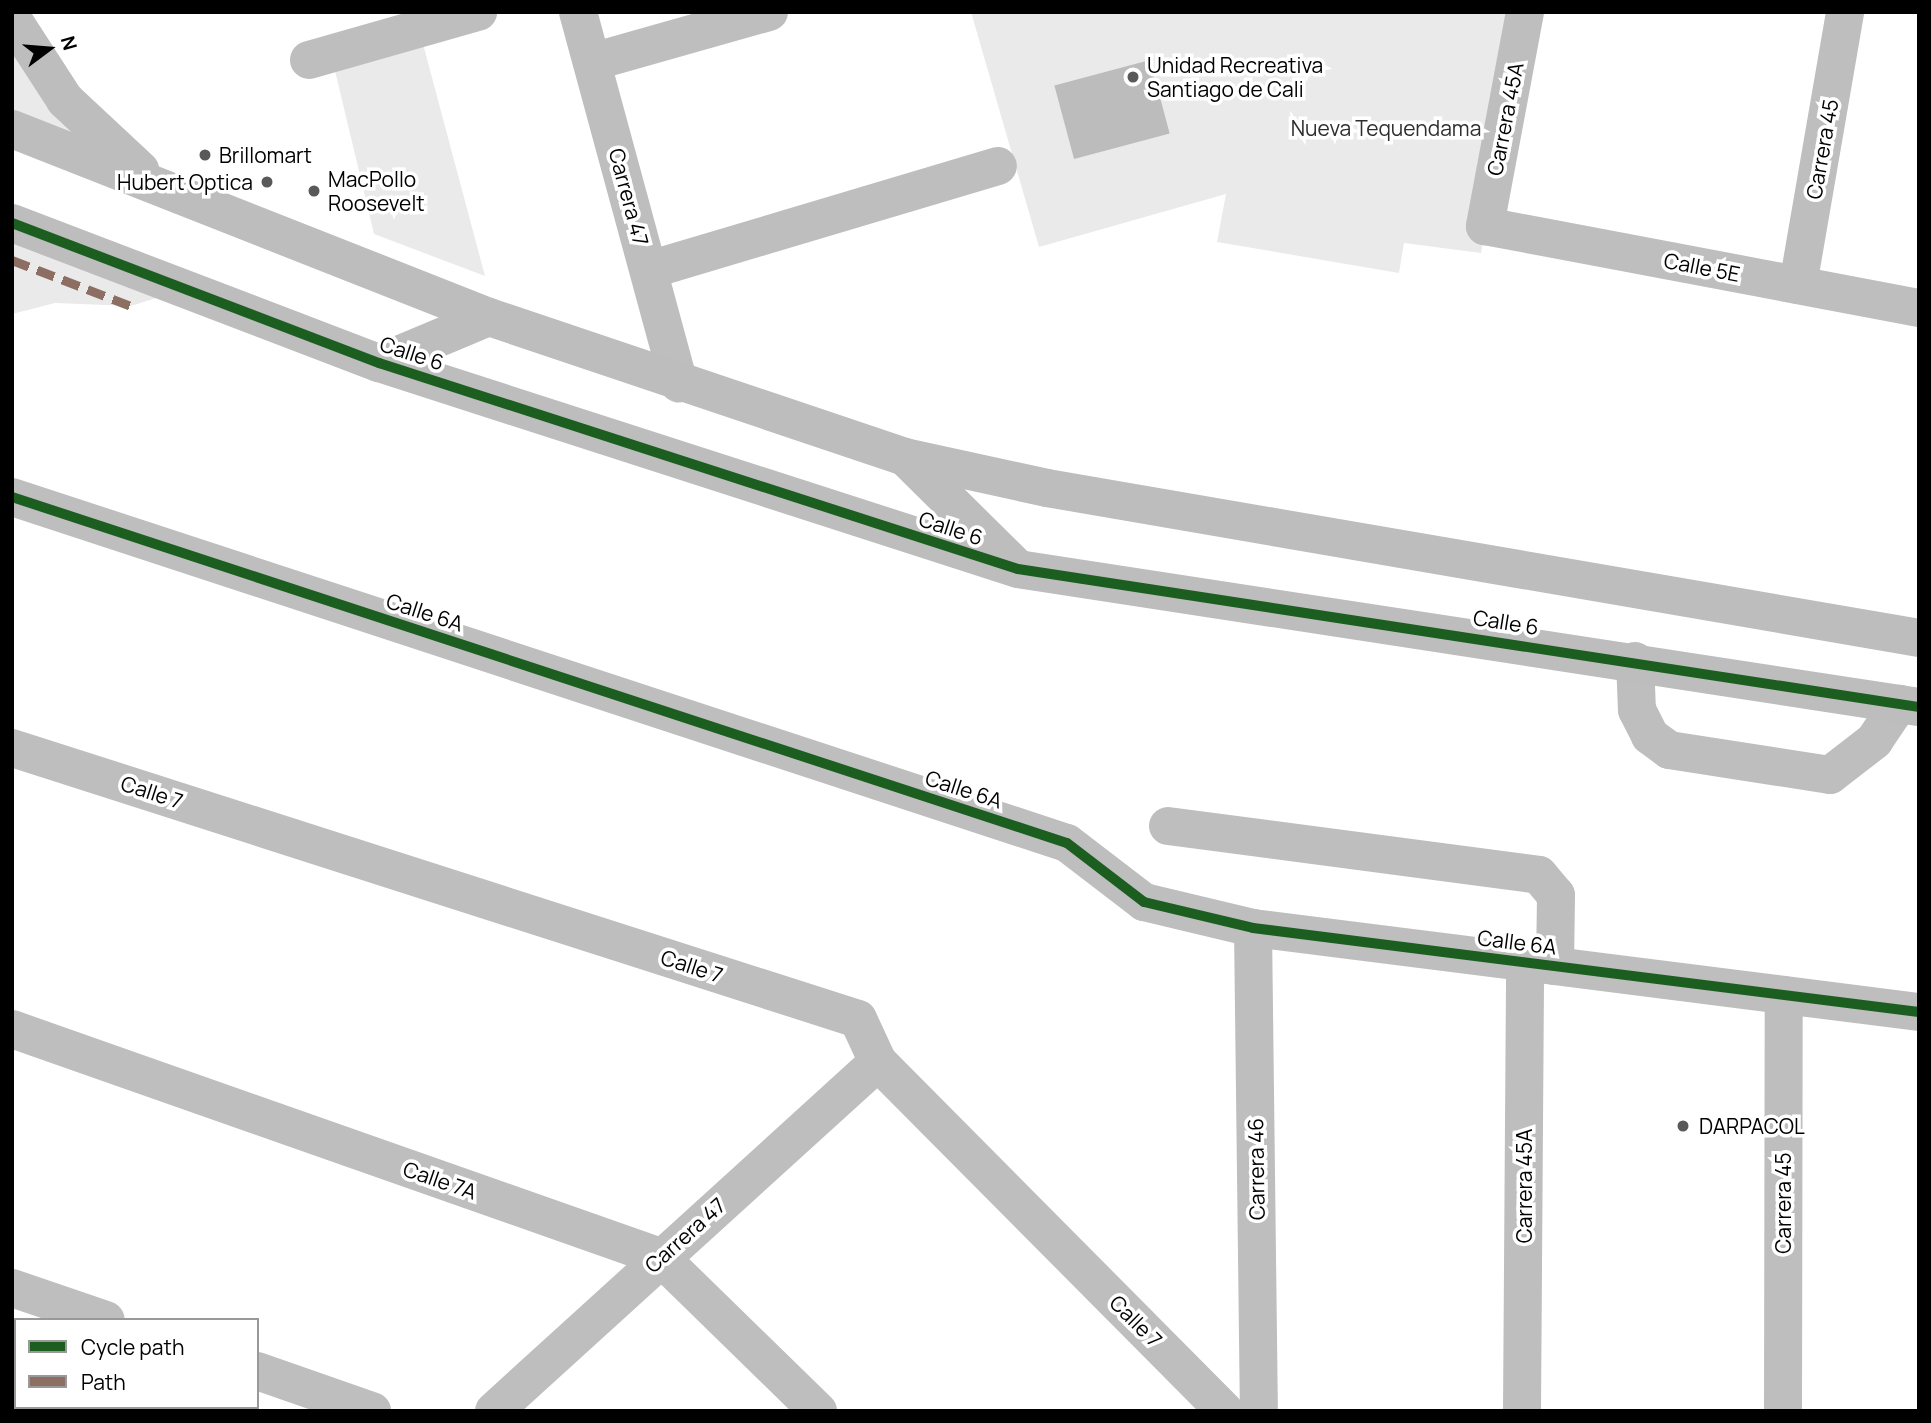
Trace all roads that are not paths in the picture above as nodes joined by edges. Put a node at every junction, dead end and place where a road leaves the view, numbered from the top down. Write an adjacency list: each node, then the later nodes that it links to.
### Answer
1 (478, 12): 7 (street)
2 (578, 12): 9 (street, Carrera 47)
3 (768, 12): 9 (street)
4 (1525, 12): 14 (street, Carrera 45A)
5 (1845, 12): 16 (street, Carrera 45)
6 (12, 18): 12 (main road)
7 (409, 26): 8 (street)
8 (313, 50)
9 (592, 62): 15 (street, Carrera 47)
10 (12, 129): 12 (main road)
11 (999, 166): 15 (street)
12 (185, 200): 18 (main road)
13 (12, 223): 19 (main road, Calle 6)
14 (1485, 226): 16 (street, Calle 5E)
15 (649, 270): 20 (street, Carrera 47)
16 (1798, 285): 17 (street, Calle 5E)
17 (1919, 308)
18 (489, 317): 19 (main road); 20 (main road)
19 (379, 363): 23 (main road, Calle 6)
20 (679, 383): 21 (main road)
21 (905, 457): 23 (main road); 24 (main road)
22 (12, 497): 29 (street, Calle 6A)
23 (1018, 569): 25 (main road, Calle 6)
24 (1919, 638)
25 (1635, 662): 26 (main road, Calle 6); 26 (street)
26 (1909, 705)
27 (12, 748): 34 (street, Calle 7)
28 (1168, 826): 30 (street, Carrera 45A)
29 (1254, 928): 30 (street, Calle 6A); 43 (street, Carrera 46)
30 (1540, 964): 31 (street, Calle 6A); 44 (street, Carrera 45A)
31 (1784, 995): 32 (street, Calle 6A); 45 (street, Carrera 45)
32 (1919, 1012)
33 (12, 1029): 35 (street, Calle 7A)
34 (878, 1062): 35 (street, Carrera 47); 42 (street, Calle 7)
35 (660, 1257): 40 (street, Carrera 47); 41 (street, Calle 7A)
36 (12, 1288): 37 (street)
37 (100, 1318)
38 (259, 1372): 39 (street)
39 (372, 1411)
40 (494, 1411)
41 (818, 1411)
42 (1225, 1411)
43 (1259, 1411)
44 (1522, 1411)
45 (1783, 1411)

